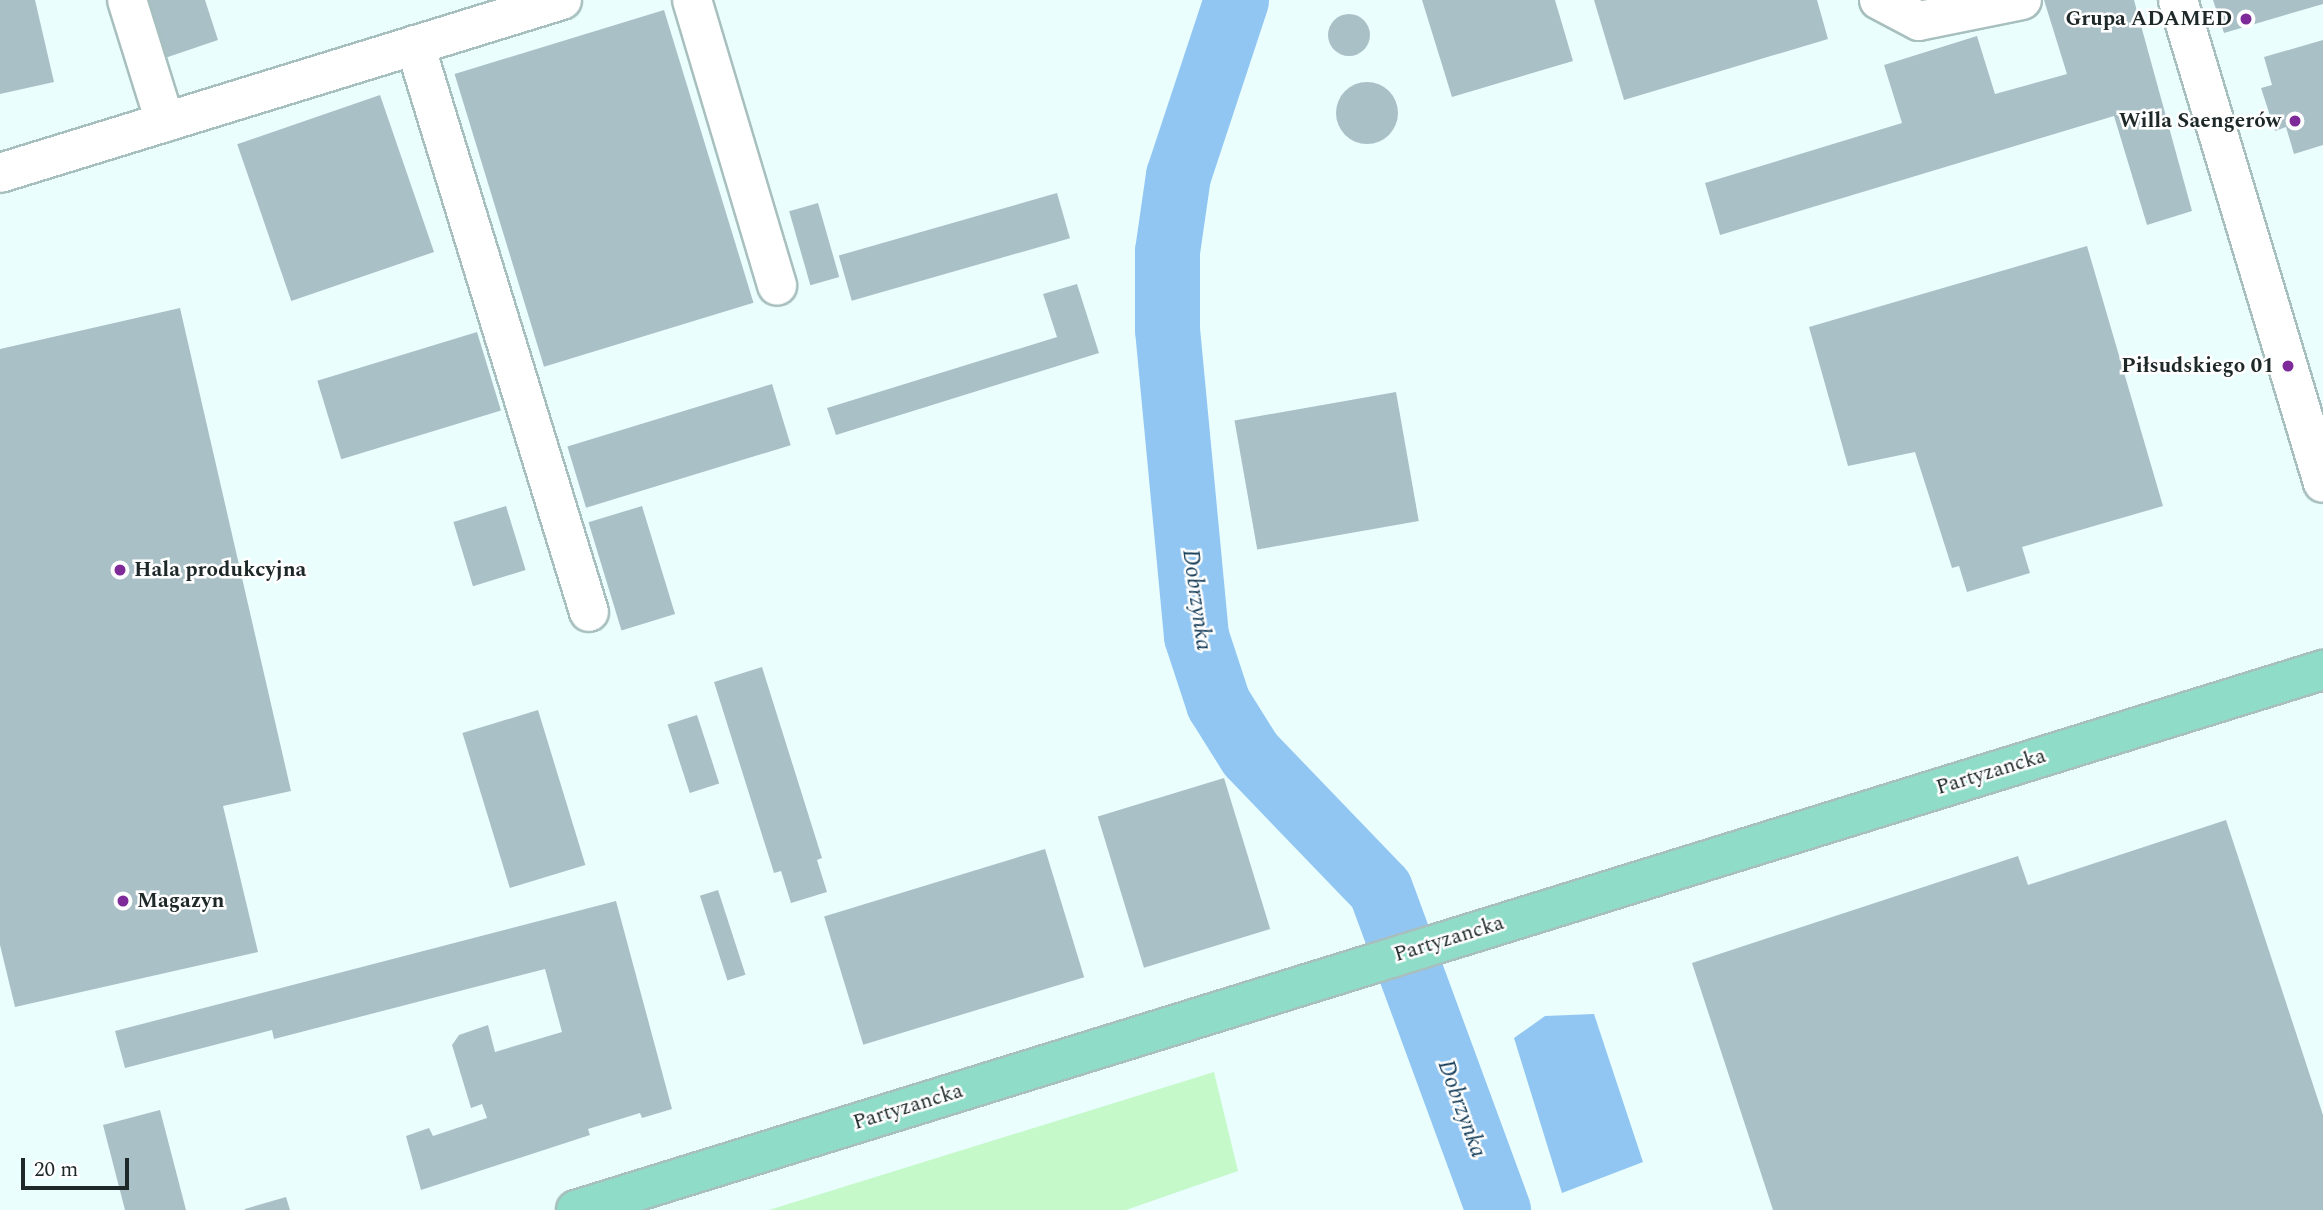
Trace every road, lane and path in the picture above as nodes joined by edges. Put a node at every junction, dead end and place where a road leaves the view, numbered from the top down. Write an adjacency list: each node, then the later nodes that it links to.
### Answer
1 (127, 0): 8 (street)
2 (562, 0): 7 (street)
3 (692, 0): 10 (street)
4 (1879, 0): 5 (street)
5 (2022, 0)
6 (2178, 0): 11 (street)
7 (415, 45): 8 (street); 12 (street)
8 (164, 122): 9 (street)
9 (0, 173)
10 (777, 286)
11 (2323, 483)
12 (589, 612)
13 (2323, 670): 14 (main road, Partyzancka)
14 (576, 1210)

